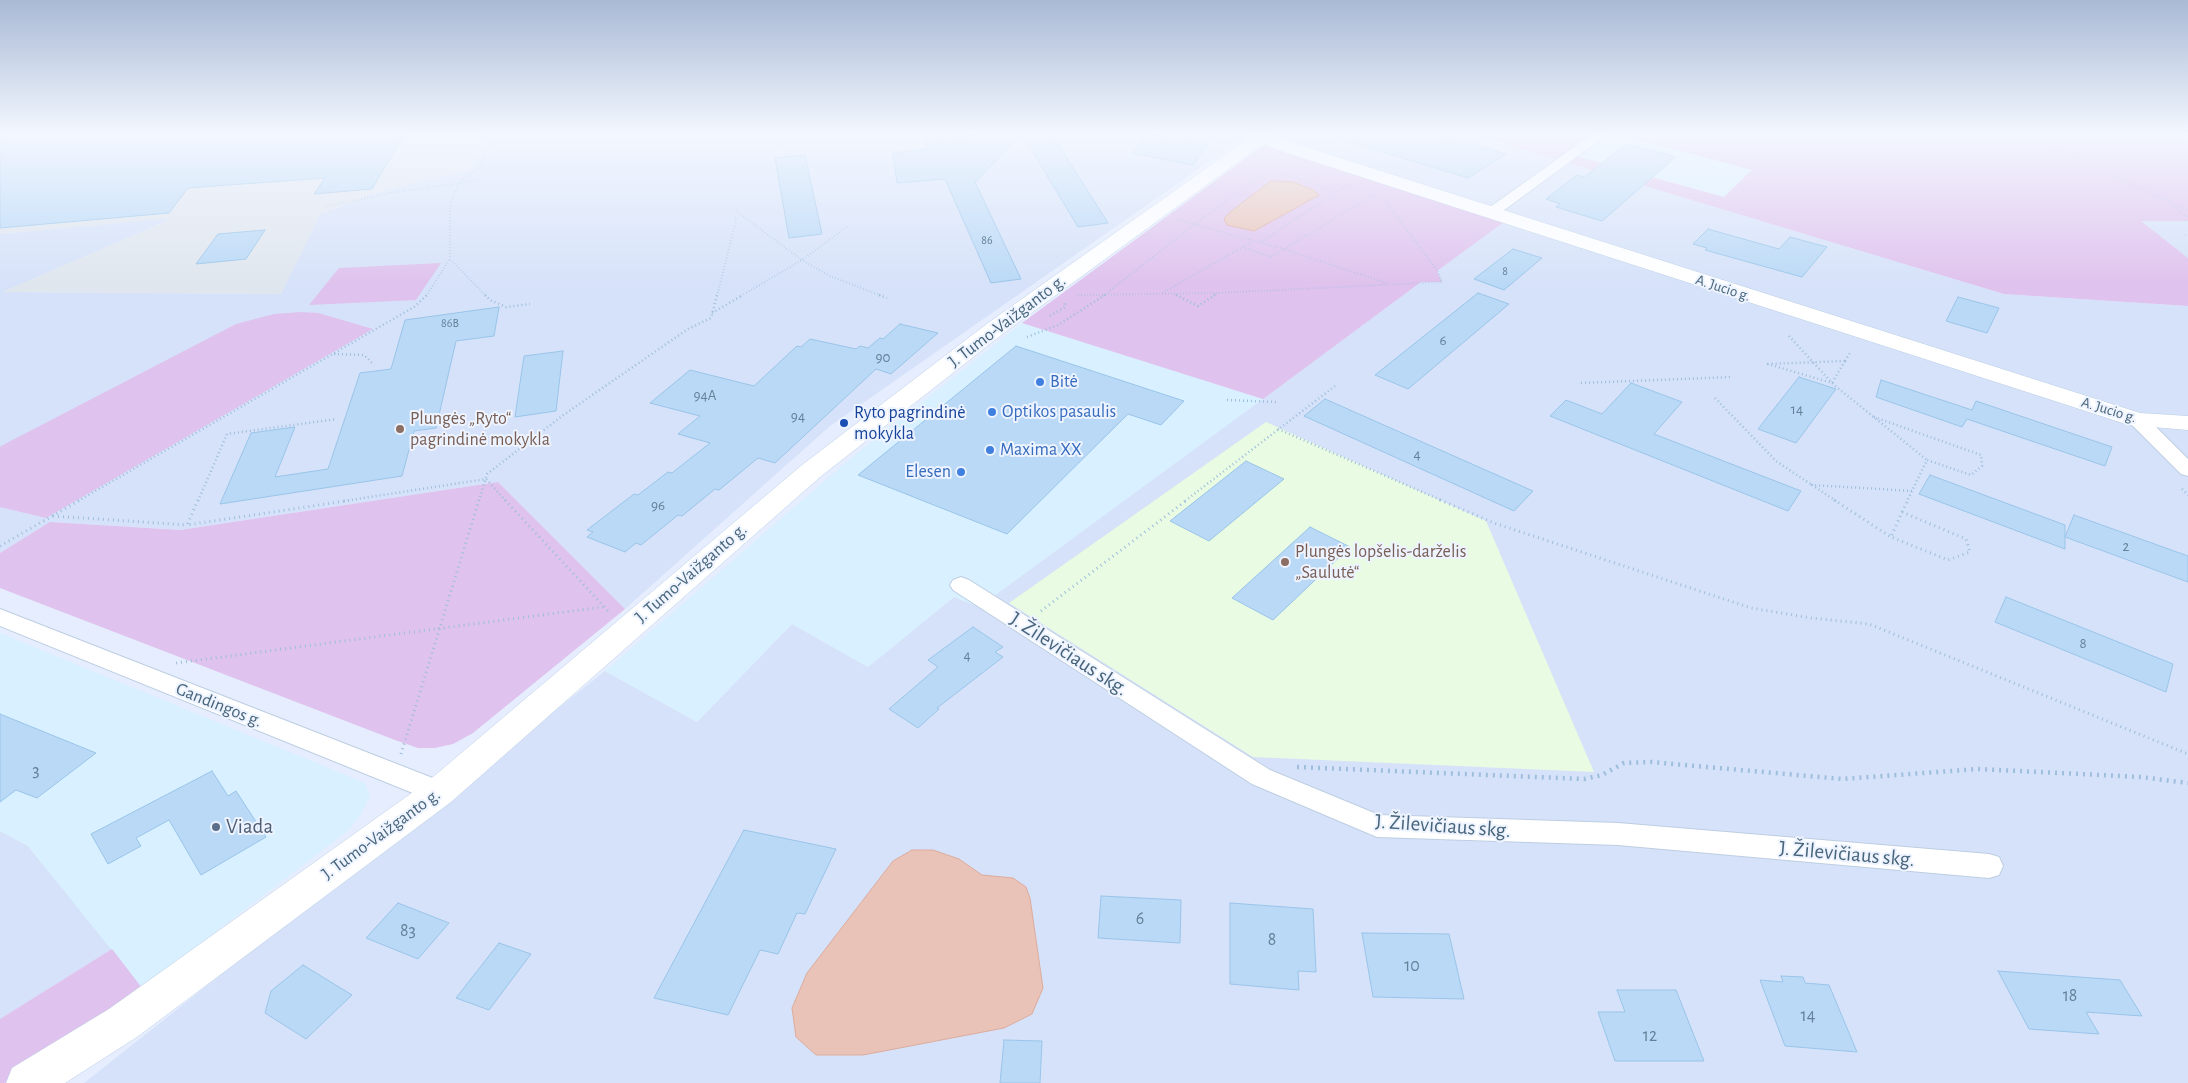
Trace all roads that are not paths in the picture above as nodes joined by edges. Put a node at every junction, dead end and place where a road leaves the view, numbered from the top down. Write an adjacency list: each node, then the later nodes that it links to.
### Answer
1 (1193, 184): 10 (main road, J. Tumo-Vaižganto g.)
2 (1401, 184): 4 (main road, A. Jucio g.)
3 (1533, 184): 4 (street)
4 (1492, 213): 5 (main road, A. Jucio g.)
5 (2138, 420): 6 (main road, A. Jucio g.); 7 (street)
6 (2188, 423)
7 (2188, 470)
8 (961, 585): 11 (street, J. Žilevičiaus skg.)
9 (0, 617): 10 (street, Gandingos g.)
10 (439, 792): 12 (main road, J. Tumo-Vaižganto g.)
11 (1989, 866)
12 (123, 1023): 13 (main road, J. Tumo-Vaižganto g.); 14 (main road, J. Tumo-Vaižganto g.)
13 (27, 1083)
14 (55, 1083)

